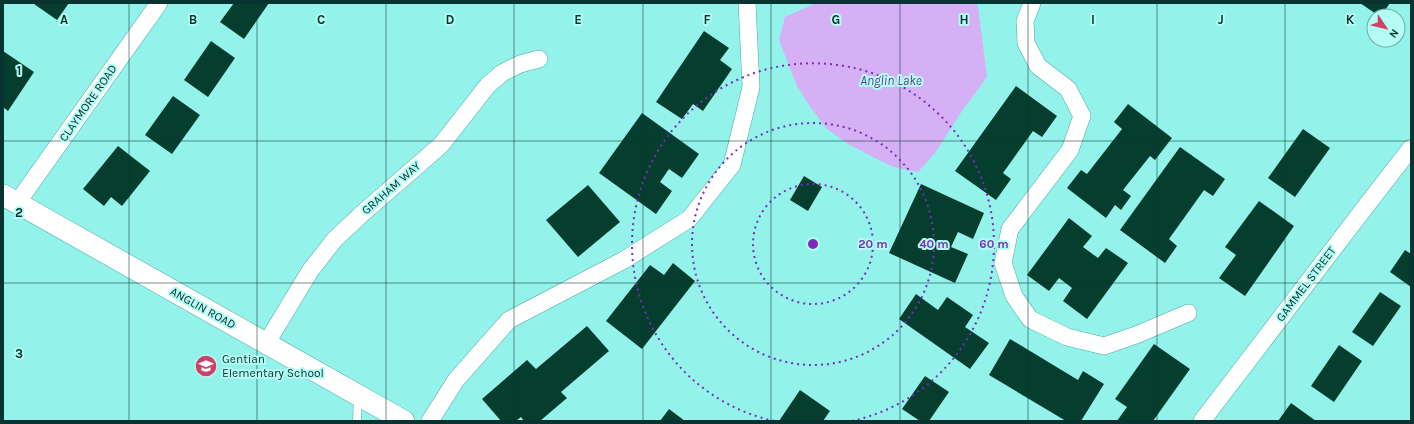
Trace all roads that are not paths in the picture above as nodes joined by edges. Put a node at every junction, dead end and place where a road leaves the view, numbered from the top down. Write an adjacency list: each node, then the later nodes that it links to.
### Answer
1 (159, 3): 6 (street, CLAYMORE ROAD)
2 (747, 3): 12 (street)
3 (1032, 3): 7 (street)
4 (539, 59): 8 (street, GRAHAM WAY)
5 (1411, 148): 13 (street, GAMMEL STREET)
6 (10, 199): 8 (street, ANGLIN ROAD)
7 (1188, 313)
8 (266, 344): 9 (street, ANGLIN ROAD)
9 (358, 395): 10 (lane); 11 (street, ANGLIN ROAD)
10 (357, 421)
11 (404, 421)
12 (430, 421)
13 (1202, 421)

